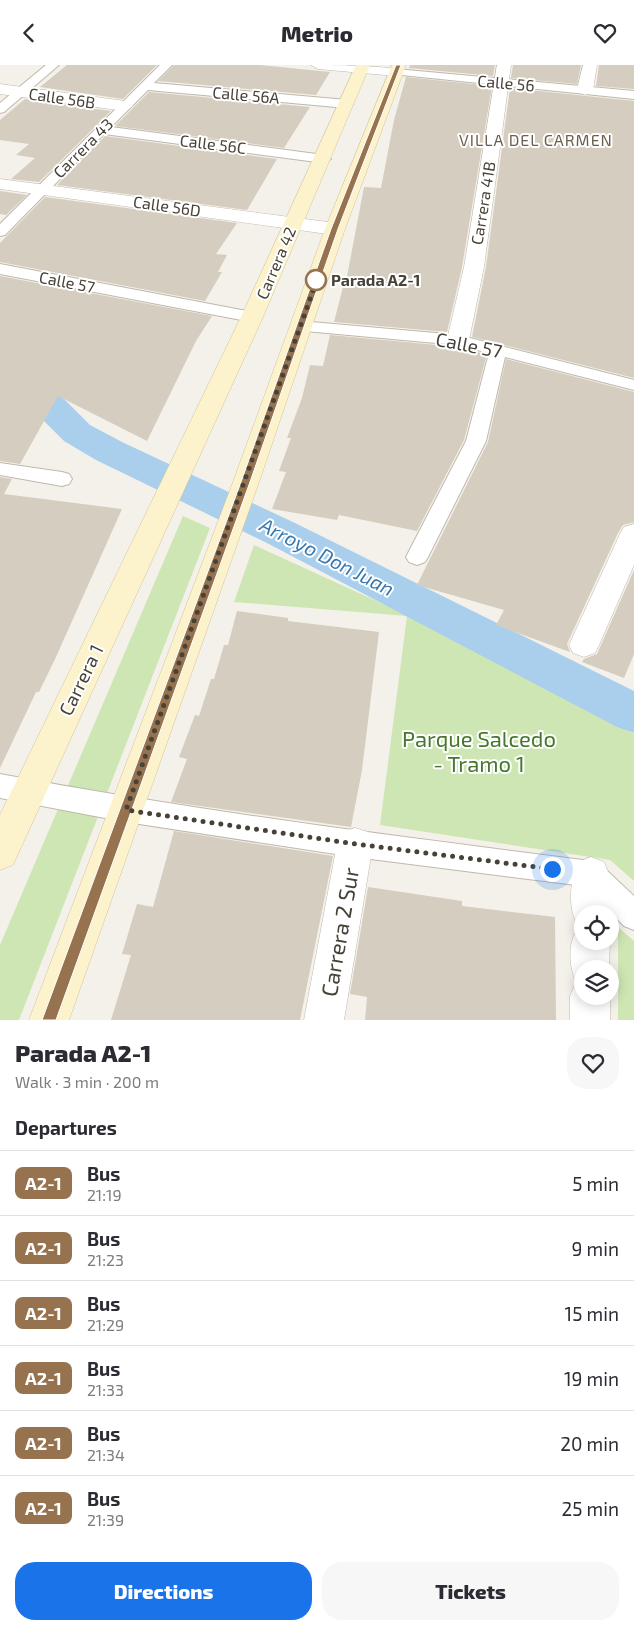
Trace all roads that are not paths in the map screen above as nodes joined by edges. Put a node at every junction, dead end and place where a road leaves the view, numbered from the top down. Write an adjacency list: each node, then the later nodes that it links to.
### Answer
1 (54, 65): 11 (lane)
2 (166, 65): 8 (lane, Carrera 43)
3 (318, 65): 5 (street, Calle 56)
4 (590, 65): 10 (street)
5 (363, 67): 6 (street, Calle 56); 13 (street, Carrera 42)
6 (397, 69): 7 (lane, Calle 56); 21 (street)
7 (502, 74): 10 (lane, Calle 56); 26 (street, Carrera 41B)
8 (145, 86): 13 (lane, Calle 56A); 14 (lane, Carrera 43)
9 (0, 89): 11 (street, Calle 56B)
10 (585, 90): 12 (lane, Calle 56)
11 (20, 92): 14 (street, Calle 56B); 15 (lane)
12 (634, 95)
13 (347, 104): 17 (street, Carrera 42)
14 (125, 106): 16 (lane, Carrera 43)
15 (0, 109)
16 (102, 130): 17 (lane, Calle 56C); 19 (lane, Carrera 43)
17 (324, 159): 20 (street, Carrera 42)
18 (0, 183): 19 (street, Calle 56D)
19 (42, 190): 20 (street, Calle 56D); 22 (lane, Carrera 43)
20 (293, 223): 21 (street, Calle 56D); 24 (street, Carrera 42)
21 (335, 229): 25 (street)
22 (0, 231)
23 (0, 269): 24 (lane, Calle 57)
24 (252, 317): 31 (street, Carrera 42)
25 (300, 326): 26 (lane, Calle 57); 36 (street)
26 (458, 340): 27 (lane, Calle 57)
27 (498, 350): 28 (lane, Calle 57); 33 (lane)
28 (634, 385)
29 (0, 469): 30 (lane)
30 (62, 479)
31 (164, 507): 35 (street, Carrera 1)
32 (634, 534): 34 (street)
33 (417, 557)
34 (584, 645)
35 (14, 788): 36 (lane); 38 (street, Carrera 1)
36 (126, 810): 37 (lane); 43 (street)
37 (356, 844): 39 (lane); 44 (street, Carrera 2 Sur)
38 (0, 853)
39 (591, 874): 40 (street); 41 (lane)
40 (591, 905)
41 (634, 916)
42 (590, 1005): 45 (street)
43 (49, 1020)
44 (324, 1020)
45 (590, 1020)

